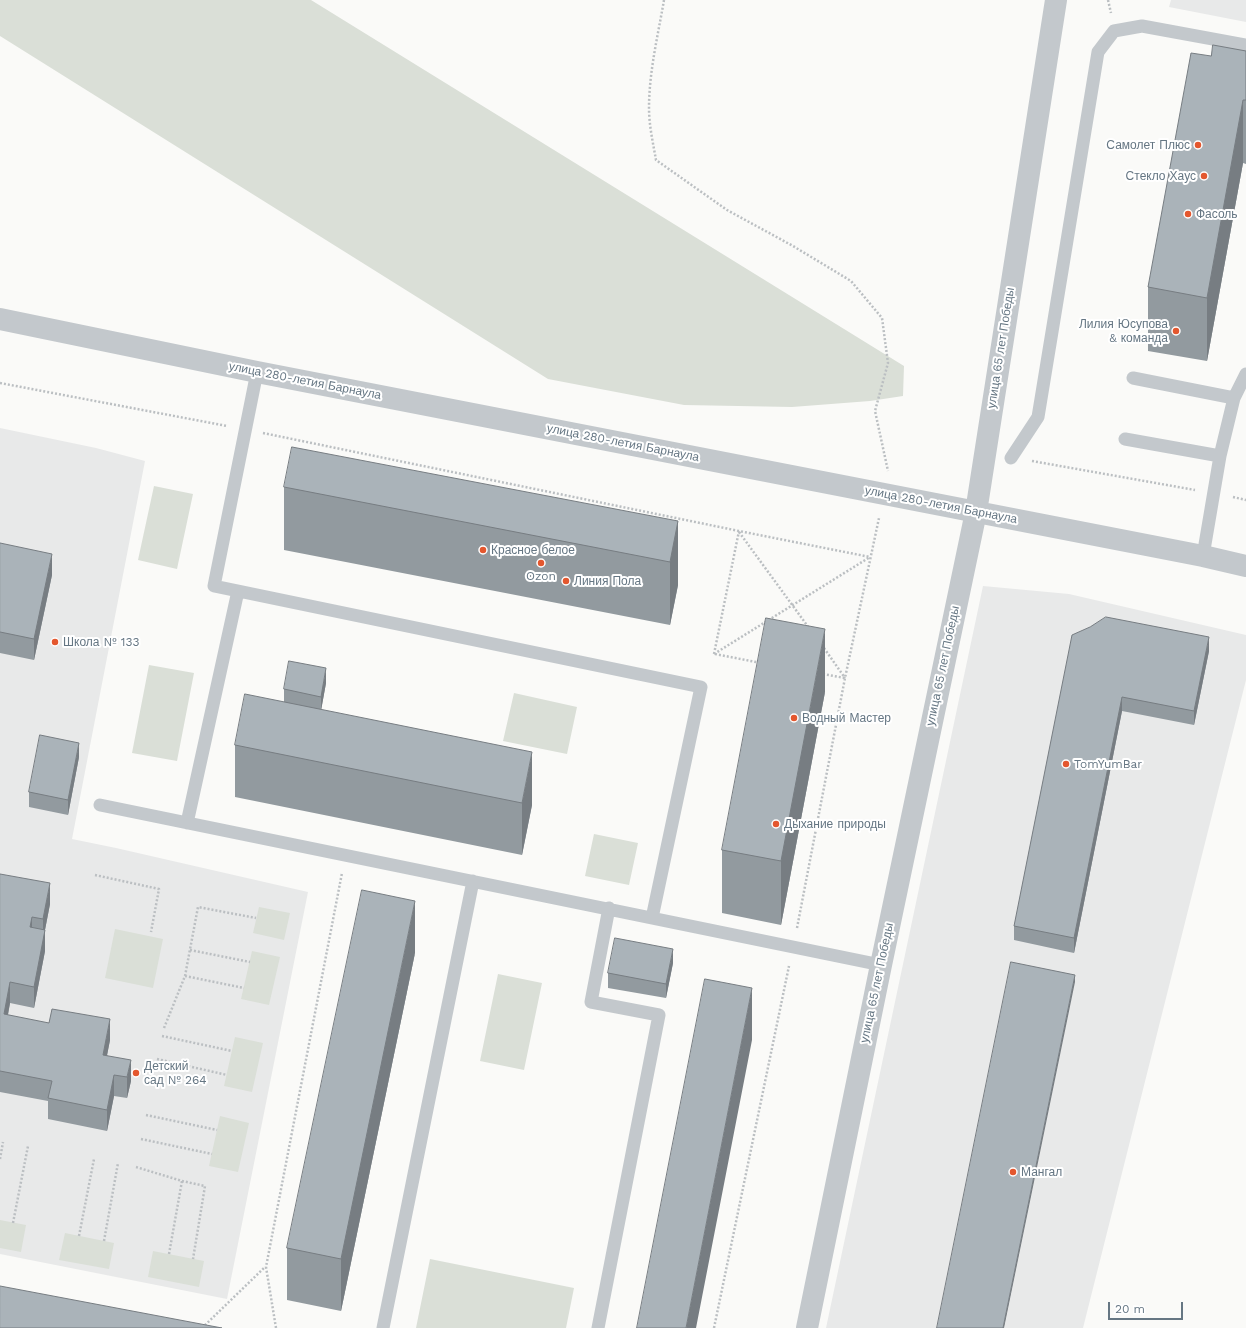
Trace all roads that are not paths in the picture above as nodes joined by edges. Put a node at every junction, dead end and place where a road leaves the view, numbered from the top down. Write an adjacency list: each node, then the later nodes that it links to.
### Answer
1 (1056, 0): 11 (street, улица 65 лет Победы)
2 (1246, 45): 10 (lane)
3 (0, 319): 4 (street, улица 280-летия Барнаула)
4 (257, 372): 11 (street, улица 280-летия Барнаула); 14 (lane)
5 (1246, 374): 7 (lane)
6 (1133, 378): 7 (lane)
7 (1234, 398): 9 (lane)
8 (1125, 439): 9 (lane)
9 (1220, 456): 12 (lane)
10 (1011, 458)
11 (976, 512): 12 (street, улица 280-летия Барнаула); 20 (street, улица 65 лет Победы)
12 (1203, 556): 13 (street, улица 280-летия Барнаула)
13 (1246, 566)
14 (238, 591): 16 (lane); 19 (lane)
15 (100, 804): 16 (lane)
16 (187, 823): 17 (lane)
17 (473, 881): 18 (lane); 21 (lane)
18 (609, 908): 19 (lane); 22 (lane)
19 (652, 918): 20 (lane)
20 (881, 964): 23 (street, улица 65 лет Победы)
21 (383, 1328)
22 (598, 1328)
23 (807, 1328)

